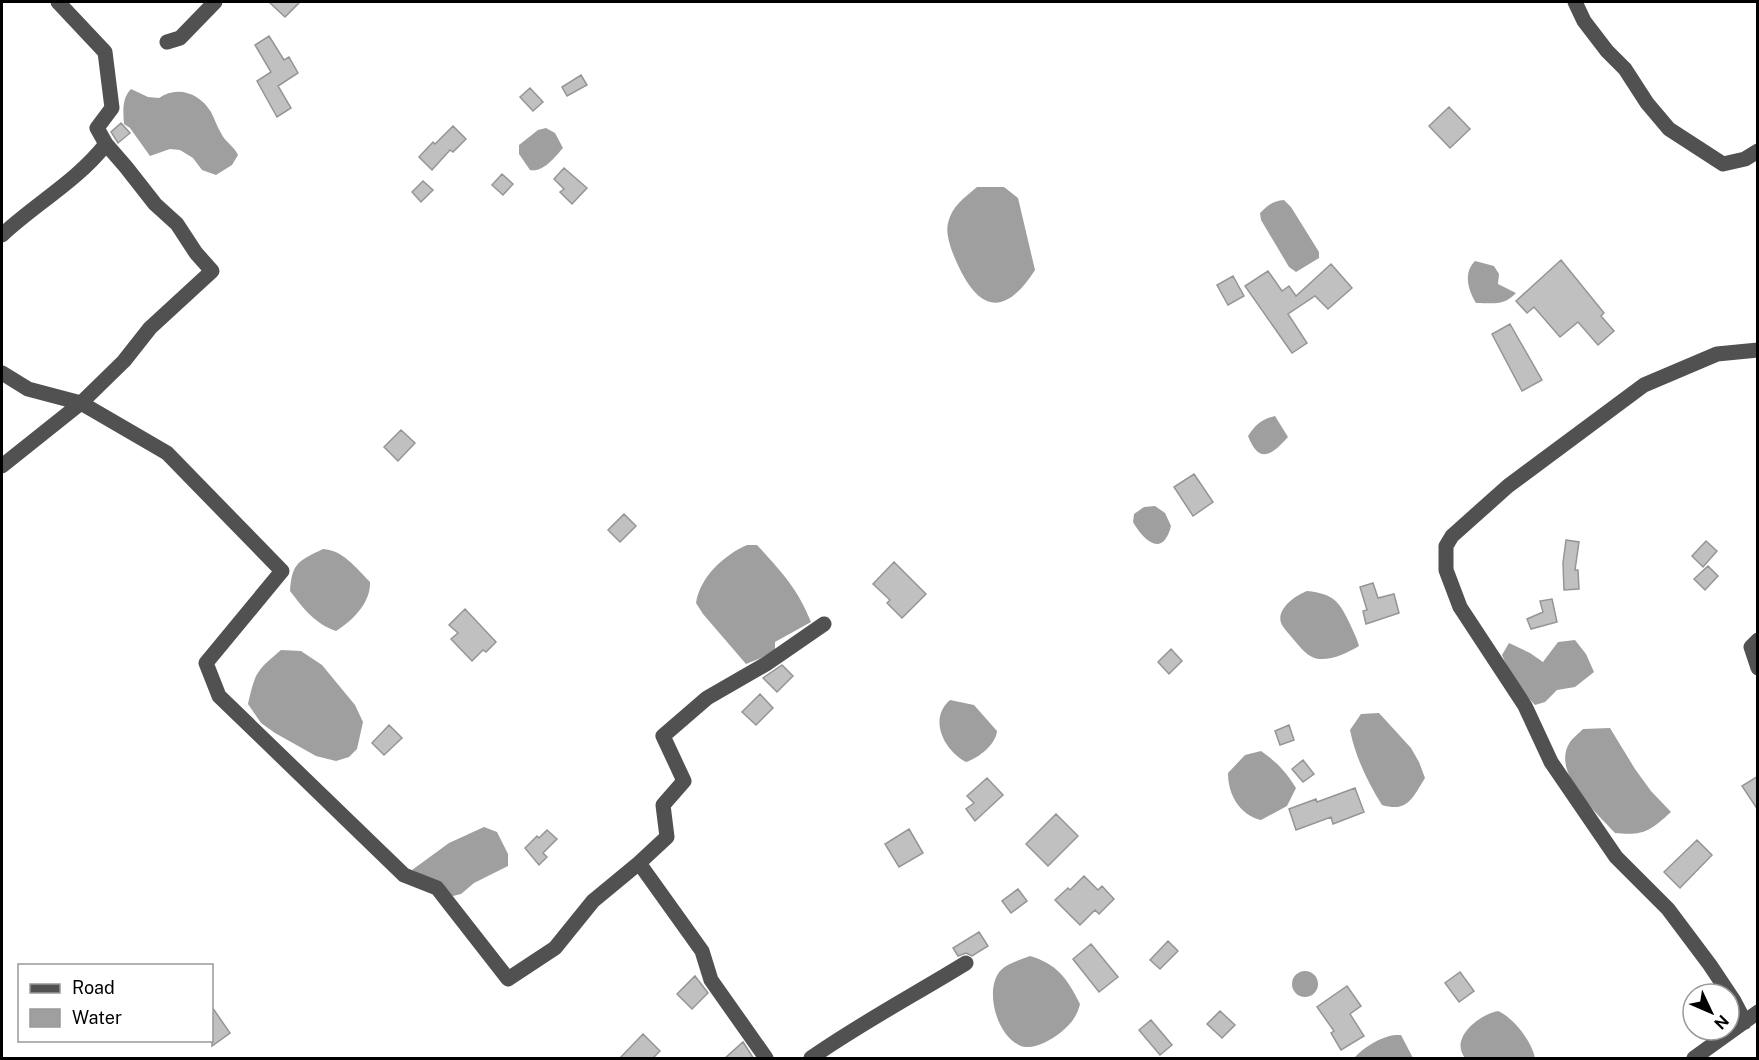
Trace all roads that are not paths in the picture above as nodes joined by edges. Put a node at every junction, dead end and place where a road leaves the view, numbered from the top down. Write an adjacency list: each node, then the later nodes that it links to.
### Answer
1 (58, 2): 5 (street)
2 (215, 2): 4 (street)
3 (1575, 2): 6 (street)
4 (167, 42)
5 (106, 144): 7 (street); 10 (street)
6 (1758, 151)
7 (2, 235)
8 (1758, 350): 18 (street)
9 (2, 372): 10 (street)
10 (81, 403): 11 (street); 15 (street)
11 (2, 466)
12 (824, 624): 15 (street)
13 (1758, 640): 14 (street)
14 (1758, 668)
15 (639, 863): 19 (street)
16 (966, 963): 20 (street)
17 (1758, 1012): 18 (street)
18 (1745, 1022): 21 (street)
19 (766, 1059)
20 (811, 1059)
21 (1694, 1059)

